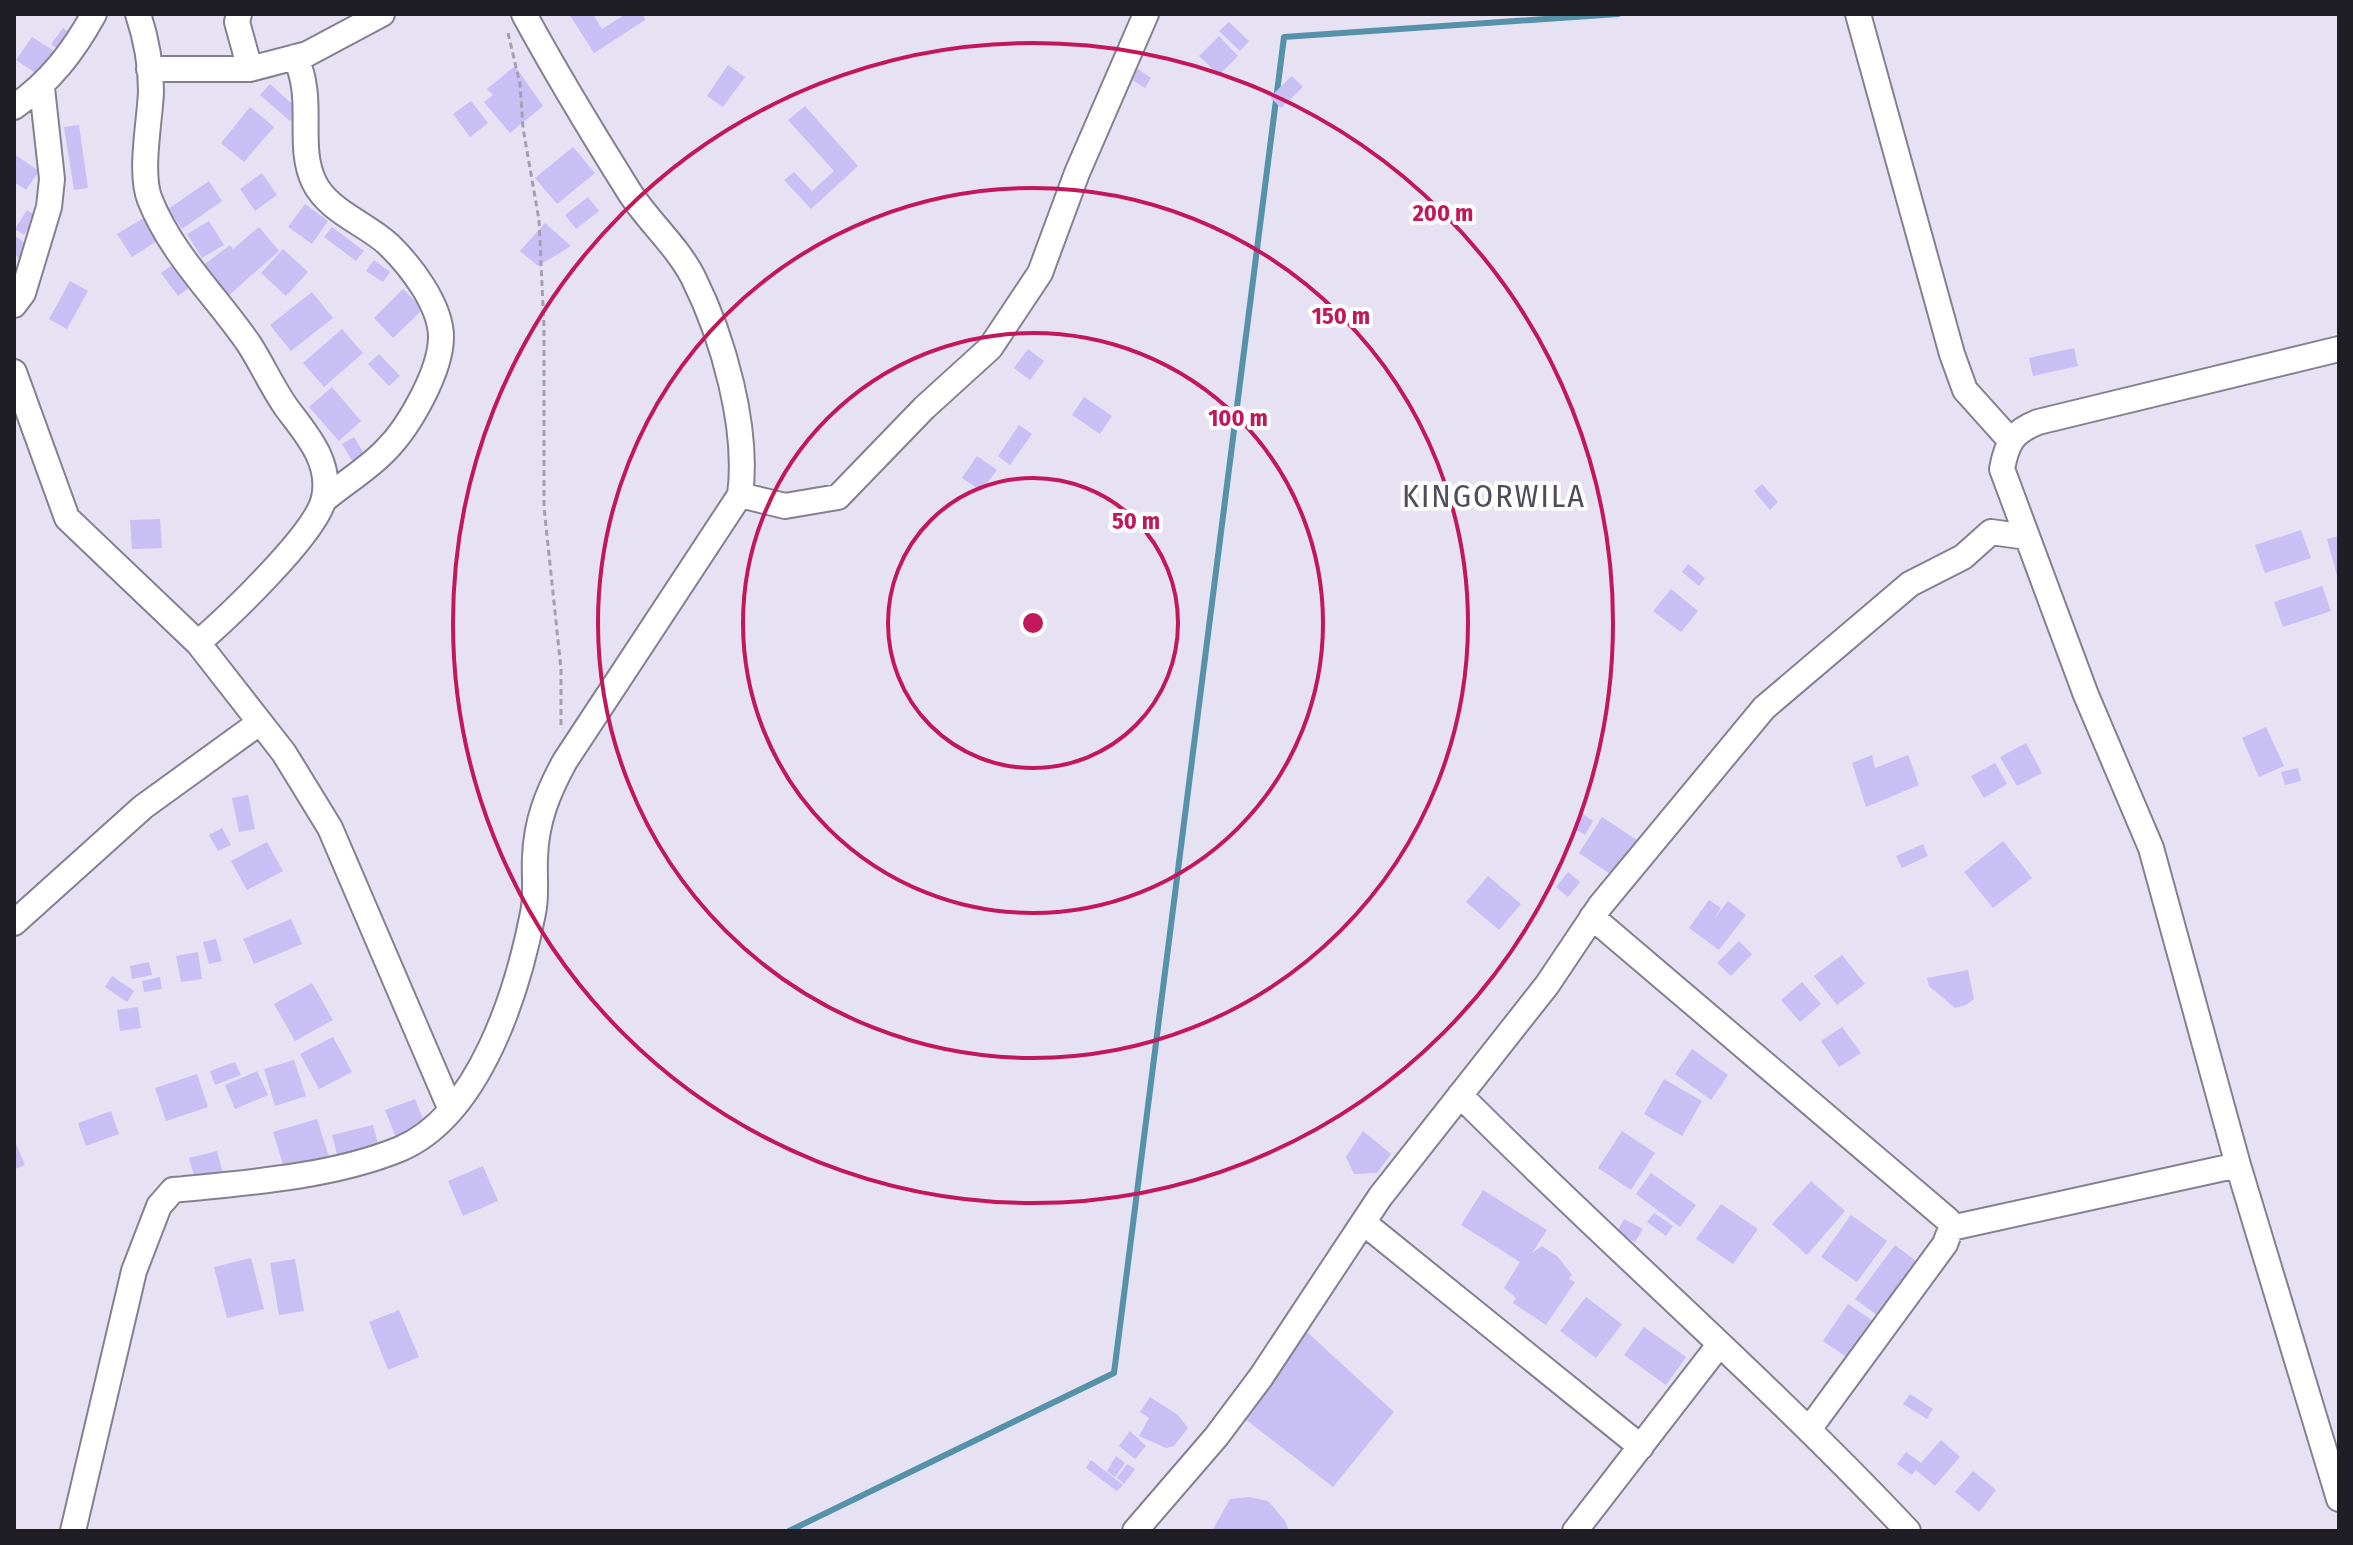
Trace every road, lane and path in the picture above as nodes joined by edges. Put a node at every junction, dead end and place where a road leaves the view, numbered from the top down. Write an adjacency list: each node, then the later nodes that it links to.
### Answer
1 (94, 14): 11 (street)
2 (138, 14): 9 (street)
3 (239, 14): 10 (street)
4 (382, 14): 8 (street)
5 (1146, 14): 17 (street)
6 (1858, 16): 16 (street)
7 (516, 22): 17 (street); 22 (path)
8 (295, 57): 10 (street); 18 (street)
9 (149, 69): 10 (street); 18 (street)
10 (250, 69)
11 (42, 88): 12 (street); 13 (street)
12 (14, 107)
13 (14, 305)
14 (2339, 349): 16 (street)
15 (15, 379): 20 (street)
16 (2009, 439): 19 (street)
17 (740, 495): 22 (street)
18 (324, 500): 20 (street)
19 (2027, 537): 23 (street); 27 (street)
20 (198, 643): 21 (street)
21 (259, 723): 24 (street); 26 (street)
22 (565, 761): 26 (street)
23 (1592, 917): 25 (street); 29 (street)
24 (14, 923)
25 (1460, 1095): 28 (street); 30 (street)
26 (451, 1110): 34 (street)
27 (2238, 1165): 29 (street); 33 (street)
28 (1364, 1223): 32 (street); 35 (street)
29 (1951, 1228): 31 (street)
30 (1719, 1345): 31 (street); 32 (street)
31 (1810, 1428): 37 (street)
32 (1641, 1447): 36 (street)
33 (2339, 1499)
34 (73, 1531)
35 (1135, 1531)
36 (1575, 1531)
37 (1908, 1531)

